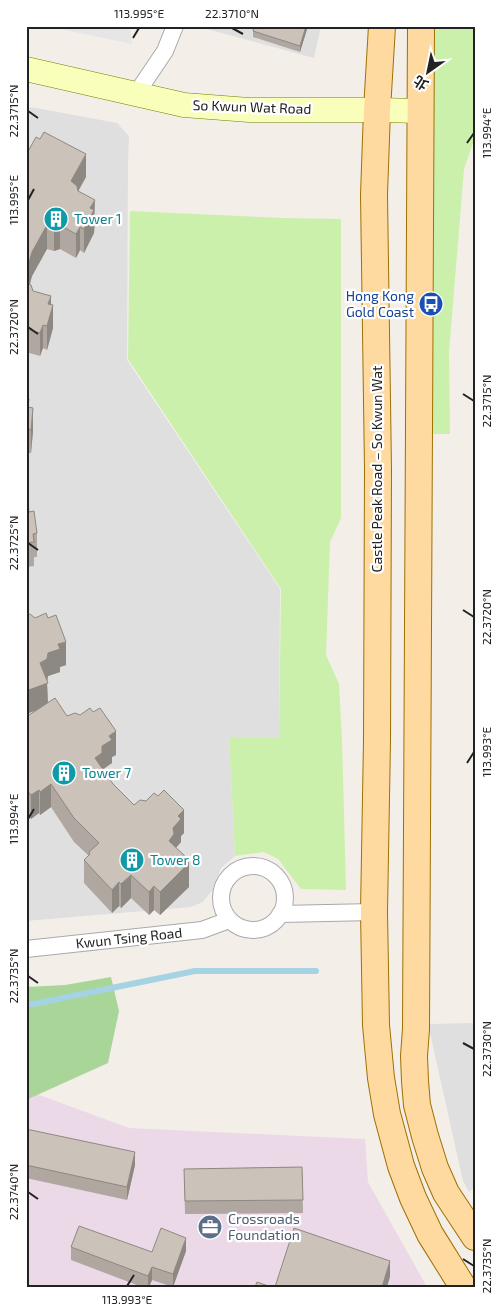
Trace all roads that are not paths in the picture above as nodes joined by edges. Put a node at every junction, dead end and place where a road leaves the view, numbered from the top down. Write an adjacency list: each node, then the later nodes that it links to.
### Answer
1 (175, 26): 5 (street)
2 (382, 26): 6 (main road, Castle Peak Road – So Kwun Wat)
3 (421, 26): 7 (main road)
4 (26, 69): 5 (street, So Kwun Wat Road)
5 (136, 94): 6 (street, So Kwun Wat Road)
6 (377, 110): 7 (street, So Kwun Wat Road); 8 (main road, Castle Peak Road – So Kwun Wat)
7 (421, 111): 12 (main road)
8 (374, 912): 9 (street); 13 (main road, Castle Peak Road – So Kwun Wat)
9 (280, 914): 10 (street); 10 (street)
10 (229, 920): 11 (street, Kwun Tsing Road)
11 (26, 949)
12 (475, 1237)
13 (463, 1287)

